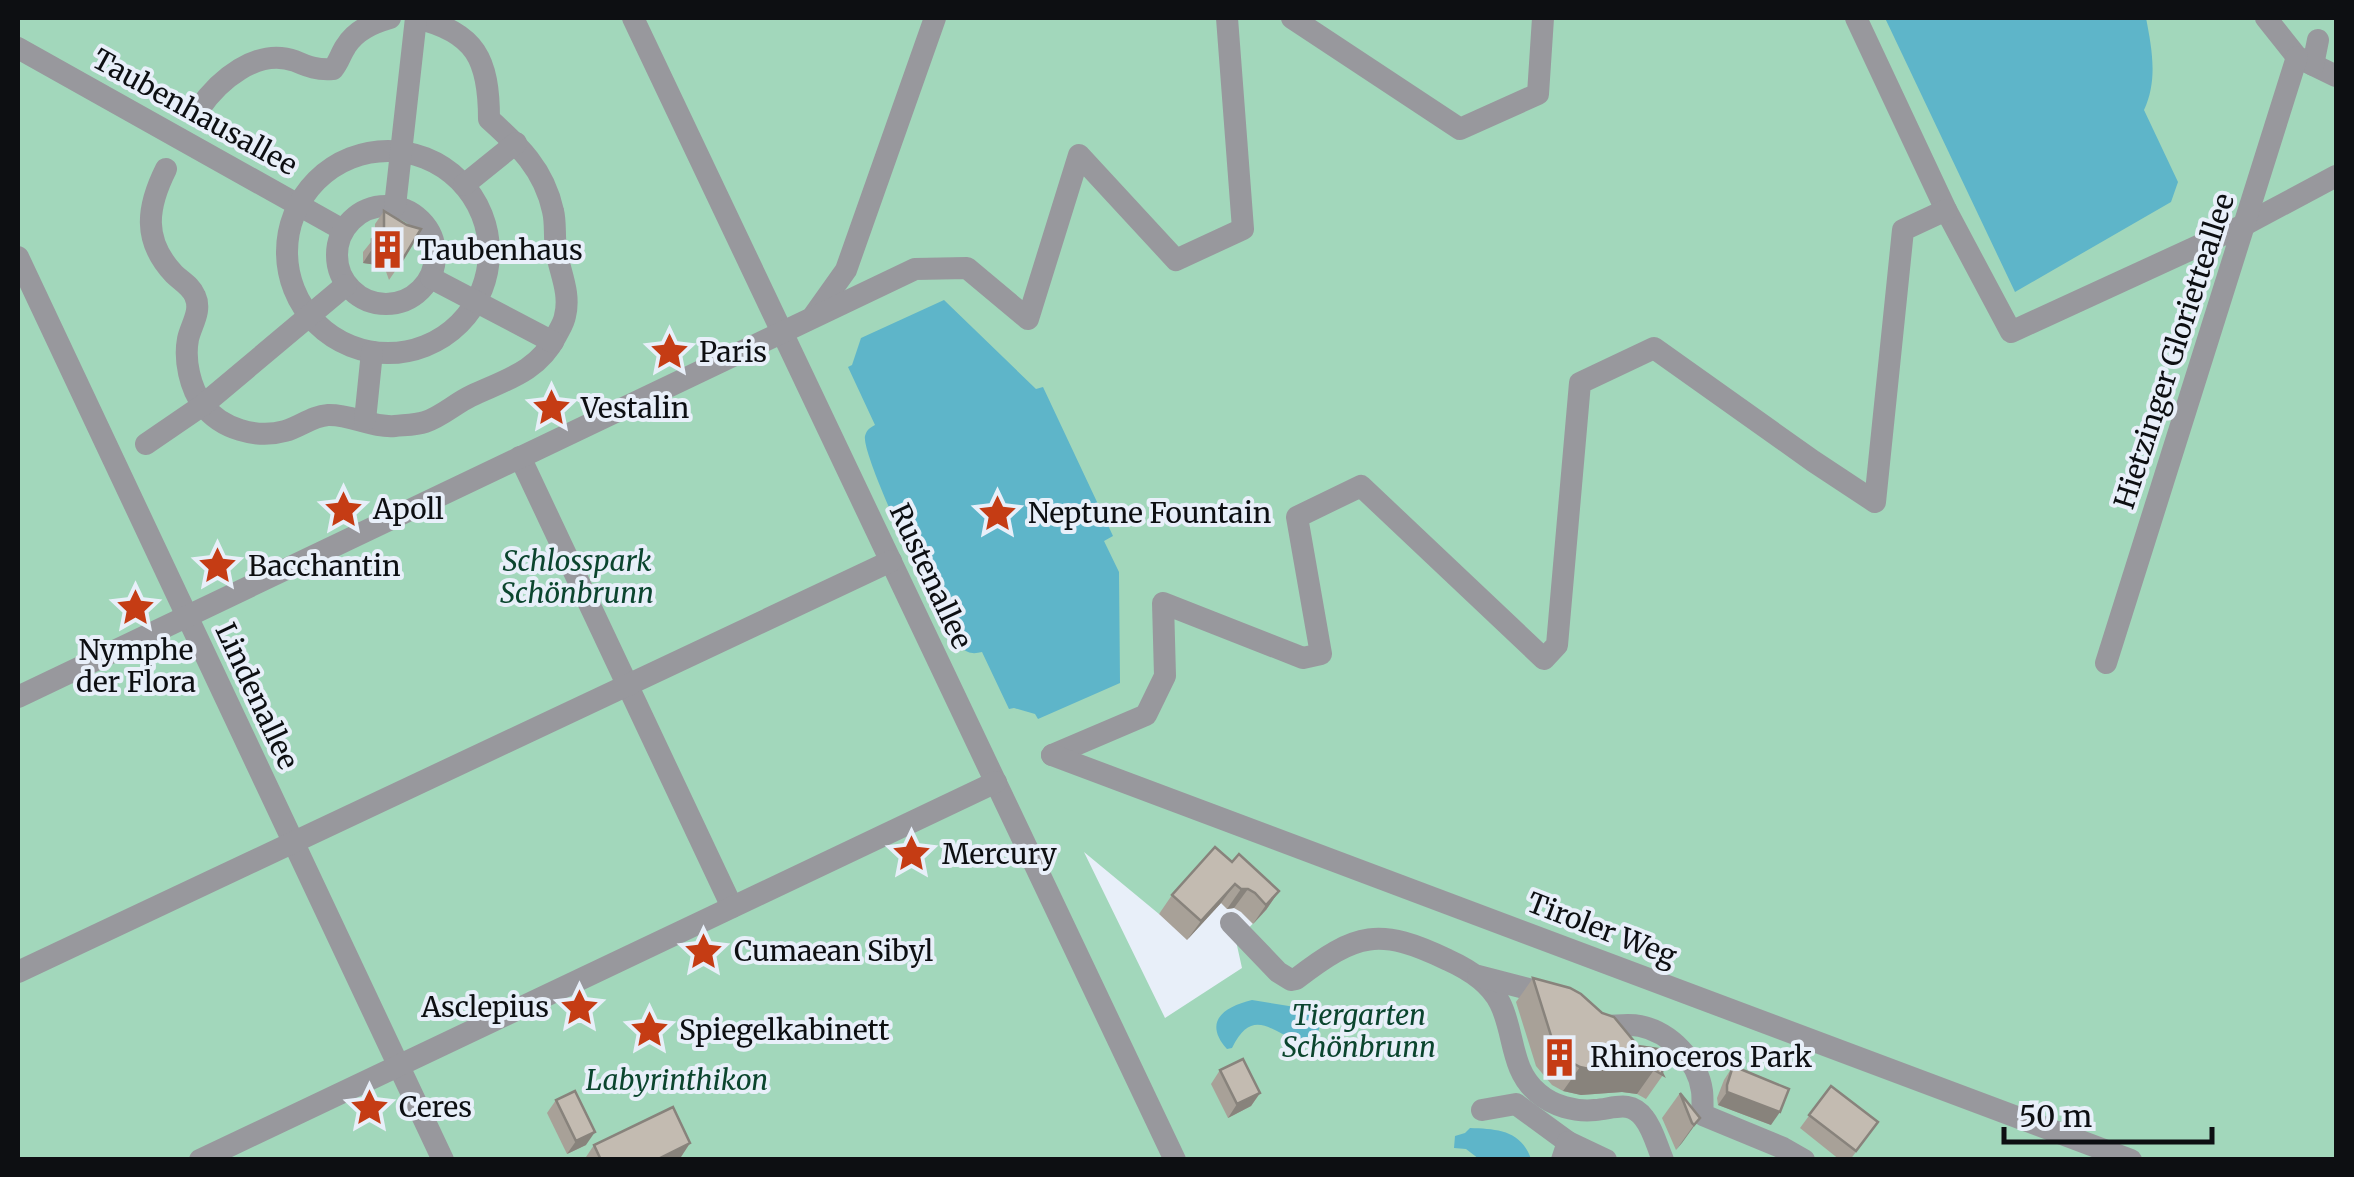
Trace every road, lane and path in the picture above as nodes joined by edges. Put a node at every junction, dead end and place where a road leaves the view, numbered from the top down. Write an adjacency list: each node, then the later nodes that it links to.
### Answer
1 (390, 18): 14 (street)
2 (416, 18): 15 (street); 16 (street)
3 (633, 18): 31 (street, Rustenallee)
4 (935, 18): 30 (street)
5 (1227, 18): 30 (street)
6 (1292, 18): 7 (street)
7 (1544, 18)
8 (1856, 18): 22 (street)
9 (2266, 18): 12 (street)
10 (2320, 28): 12 (street, Hietzinger Glorietteallee)
11 (18, 48): 20 (street, Taubenhausallee)
12 (2305, 61): 13 (street); 23 (street, Hietzinger Glorietteallee)
13 (2336, 76)
14 (199, 109)
15 (516, 143): 19 (street); 32 (street)
16 (401, 150): 19 (street); 20 (street); 21 (street)
17 (166, 169): 34 (street)
18 (2336, 176): 23 (street)
19 (464, 184): 28 (street)
20 (298, 204): 24 (street, Taubenhausallee); 29 (street)
21 (395, 206): 24 (street); 26 (street)
22 (1946, 210): 23 (street); 58 (street, Tiroler Weg)
23 (2246, 224): 40 (street, Hietzinger Glorietteallee)
24 (344, 230): 27 (street)
25 (18, 257): 39 (street, Lindenallee)
26 (431, 278): 27 (street); 28 (street)
27 (346, 285): 29 (street)
28 (477, 301): 32 (street); 33 (street)
29 (310, 316): 33 (street); 34 (street)
30 (812, 318): 31 (street)
31 (782, 332): 37 (street); 38 (street, Rustenallee)
32 (553, 342): 35 (street)
33 (372, 352): 35 (street)
34 (203, 406): 35 (street); 36 (street)
35 (365, 420)
36 (146, 444)
37 (520, 457): 39 (street); 41 (street)
38 (891, 561): 41 (street); 43 (street, Rustenallee)
39 (186, 616): 42 (street); 44 (street, Lindenallee)
40 (2106, 663)
41 (627, 686): 44 (street); 45 (street)
42 (18, 697)
43 (996, 782): 45 (street); 54 (street, Rustenallee)
44 (293, 843): 47 (street); 49 (street, Lindenallee)
45 (732, 907): 49 (street)
46 (1231, 924): 48 (street)
47 (18, 972)
48 (1478, 976): 56 (street); 57 (street)
49 (398, 1065): 52 (street); 53 (street, Lindenallee)
50 (1482, 1110): 51 (street)
51 (1565, 1151): 55 (street)
52 (200, 1160)
53 (443, 1160)
54 (1175, 1160)
55 (1606, 1160)
56 (1663, 1160)
57 (1804, 1160)
58 (2131, 1160)

